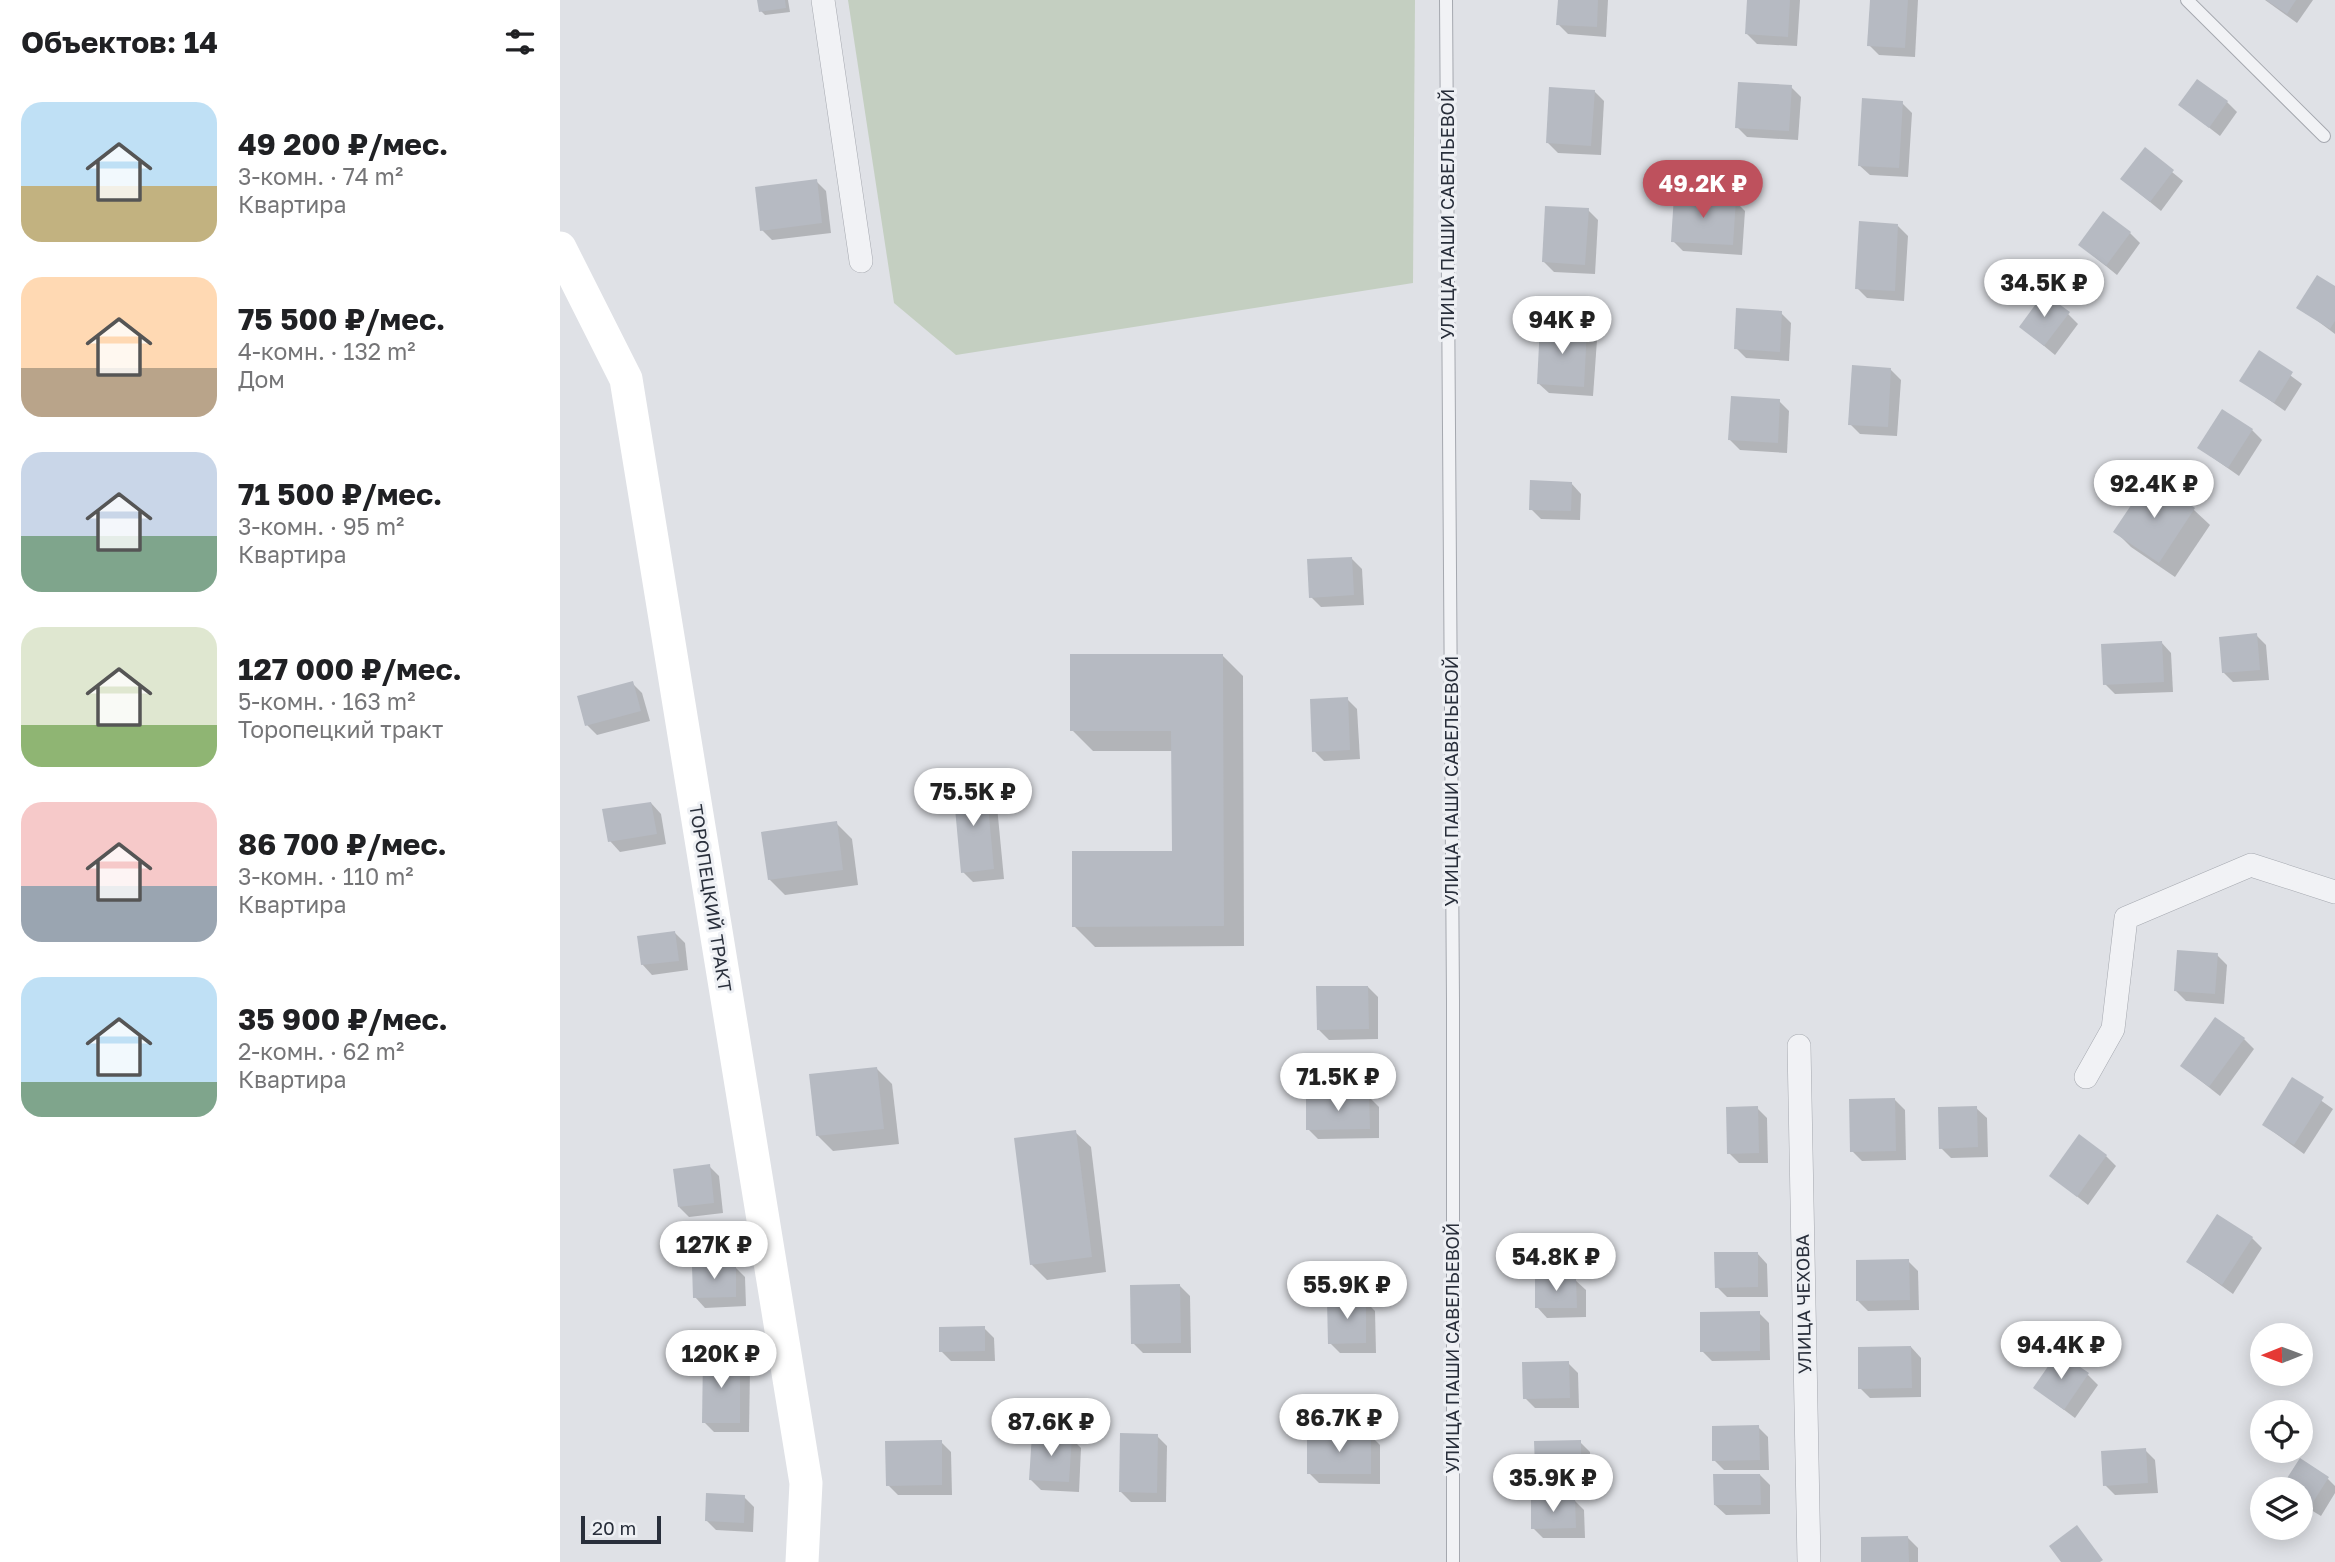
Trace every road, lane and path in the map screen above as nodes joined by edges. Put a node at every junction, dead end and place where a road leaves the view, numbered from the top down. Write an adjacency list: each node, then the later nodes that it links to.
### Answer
1 (823, 0): 6 (street)
2 (1446, 0): 11 (lane, УЛИЦА ПАШИ САВЕЛЬЕВОЙ)
3 (2187, 0): 4 (lane)
4 (2324, 136)
5 (560, 248): 10 (main road, ТОРОПЕЦКИЙ ТРАКТ)
6 (861, 261)
7 (2335, 892): 9 (street)
8 (1799, 1046): 12 (street, УЛИЦА ЧЕХОВА)
9 (2087, 1077)
10 (802, 1562)
11 (1453, 1562)
12 (1809, 1562)

